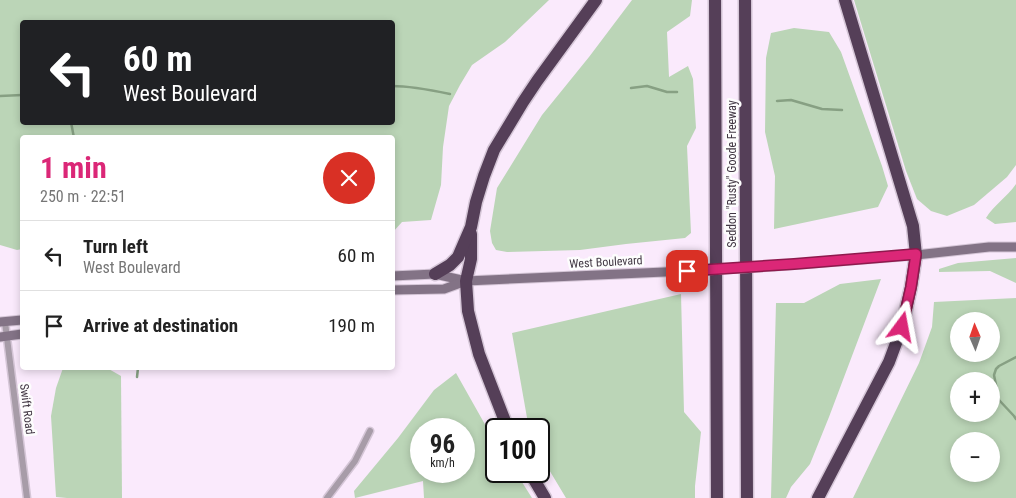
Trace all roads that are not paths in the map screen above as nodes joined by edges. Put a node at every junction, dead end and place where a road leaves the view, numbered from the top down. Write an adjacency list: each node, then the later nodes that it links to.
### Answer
1 (596, 0): 5 (highway)
2 (715, 0): 22 (highway, Seddon "Rusty" Goode Freeway)
3 (745, 0): 23 (highway, Seddon "Rusty" Goode Freeway)
4 (845, 0): 7 (highway)
5 (471, 227): 8 (highway); 10 (highway)
6 (1016, 247): 7 (street, West Boulevard)
7 (916, 254): 10 (street, West Boulevard, bridge); 24 (highway)
8 (434, 274): 9 (street, West Boulevard); 10 (street, West Boulevard)
9 (395, 276)
10 (466, 281): 11 (street, West Boulevard); 16 (highway)
11 (395, 290)
12 (20, 320): 13 (street)
13 (2, 322): 15 (street, Swift Road)
14 (20, 334): 15 (street)
15 (3, 336): 19 (street, Swift Road)
16 (504, 418)
17 (370, 431): 20 (street)
18 (537, 483): 21 (highway)
19 (27, 498)
20 (327, 498)
21 (546, 498)
22 (717, 498)
23 (747, 498)
24 (818, 498)

